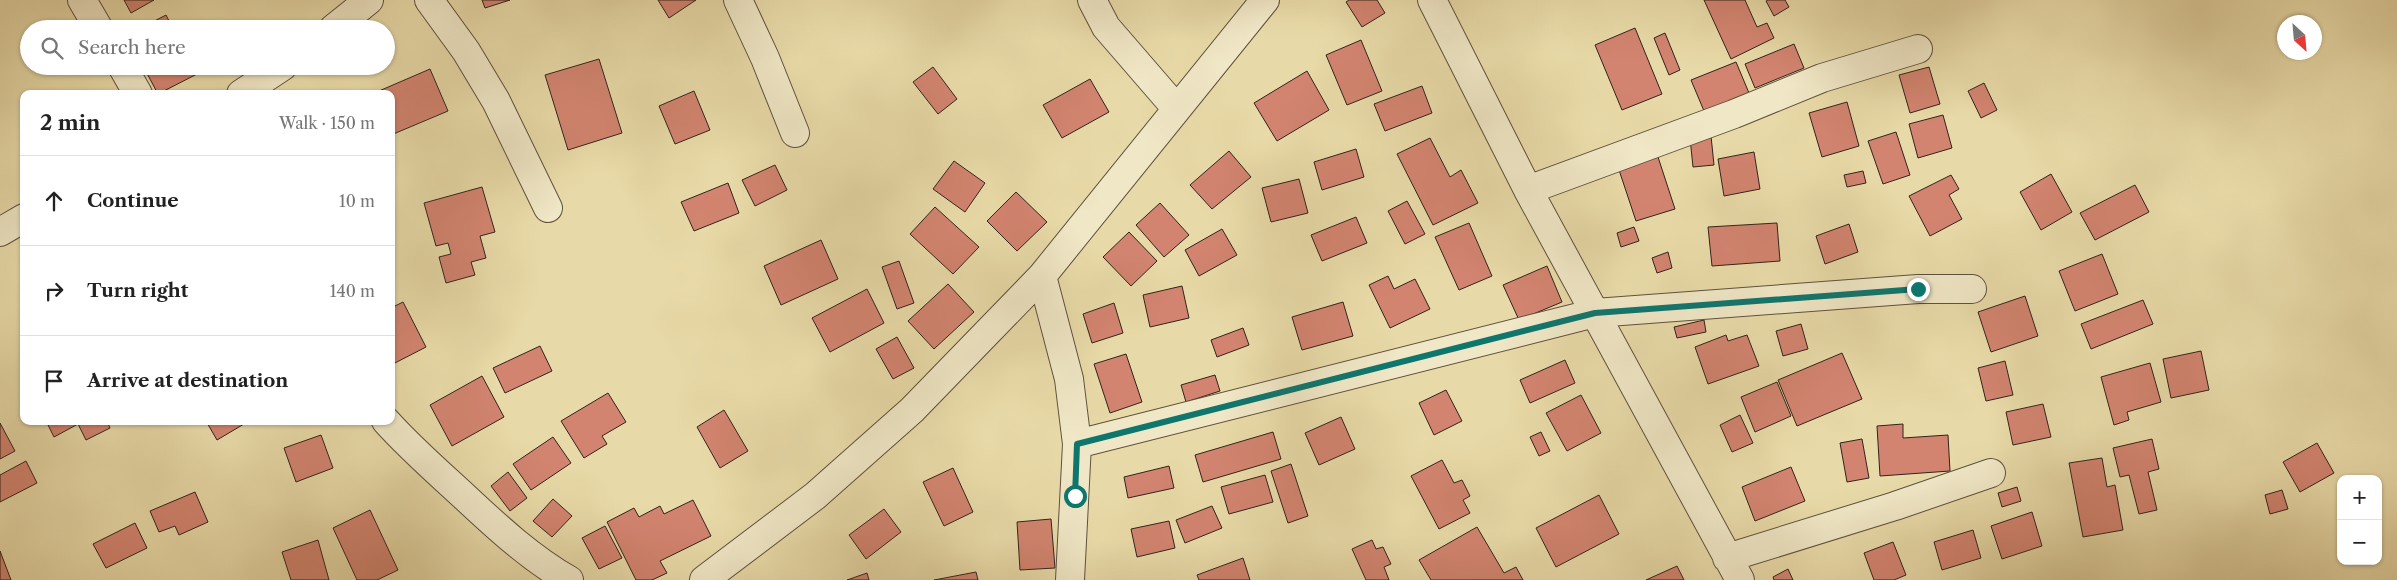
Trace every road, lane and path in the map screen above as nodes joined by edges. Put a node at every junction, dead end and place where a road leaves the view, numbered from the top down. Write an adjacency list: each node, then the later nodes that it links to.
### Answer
1 (82, 0): 8 (street)
2 (369, 0): 9 (street)
3 (429, 0): 18 (street)
4 (738, 0): 16 (street)
5 (1092, 0): 15 (street)
6 (1265, 0): 15 (street)
7 (1432, 0): 17 (street)
8 (94, 20)
9 (343, 20)
10 (1918, 49): 17 (street)
11 (127, 75): 13 (street)
12 (270, 75): 14 (street)
13 (136, 90)
14 (247, 90)
15 (1176, 108): 21 (street)
16 (795, 133)
17 (1528, 190): 23 (street)
18 (548, 208)
19 (20, 220): 20 (street)
20 (0, 232)
21 (1042, 276): 25 (street); 29 (street)
22 (1972, 289): 23 (street)
23 (1595, 313): 25 (street); 27 (street)
24 (390, 425): 28 (street)
25 (1077, 444): 30 (street)
26 (1991, 473): 27 (street)
27 (1734, 569)
28 (569, 580)
29 (704, 580)
30 (1070, 580)

